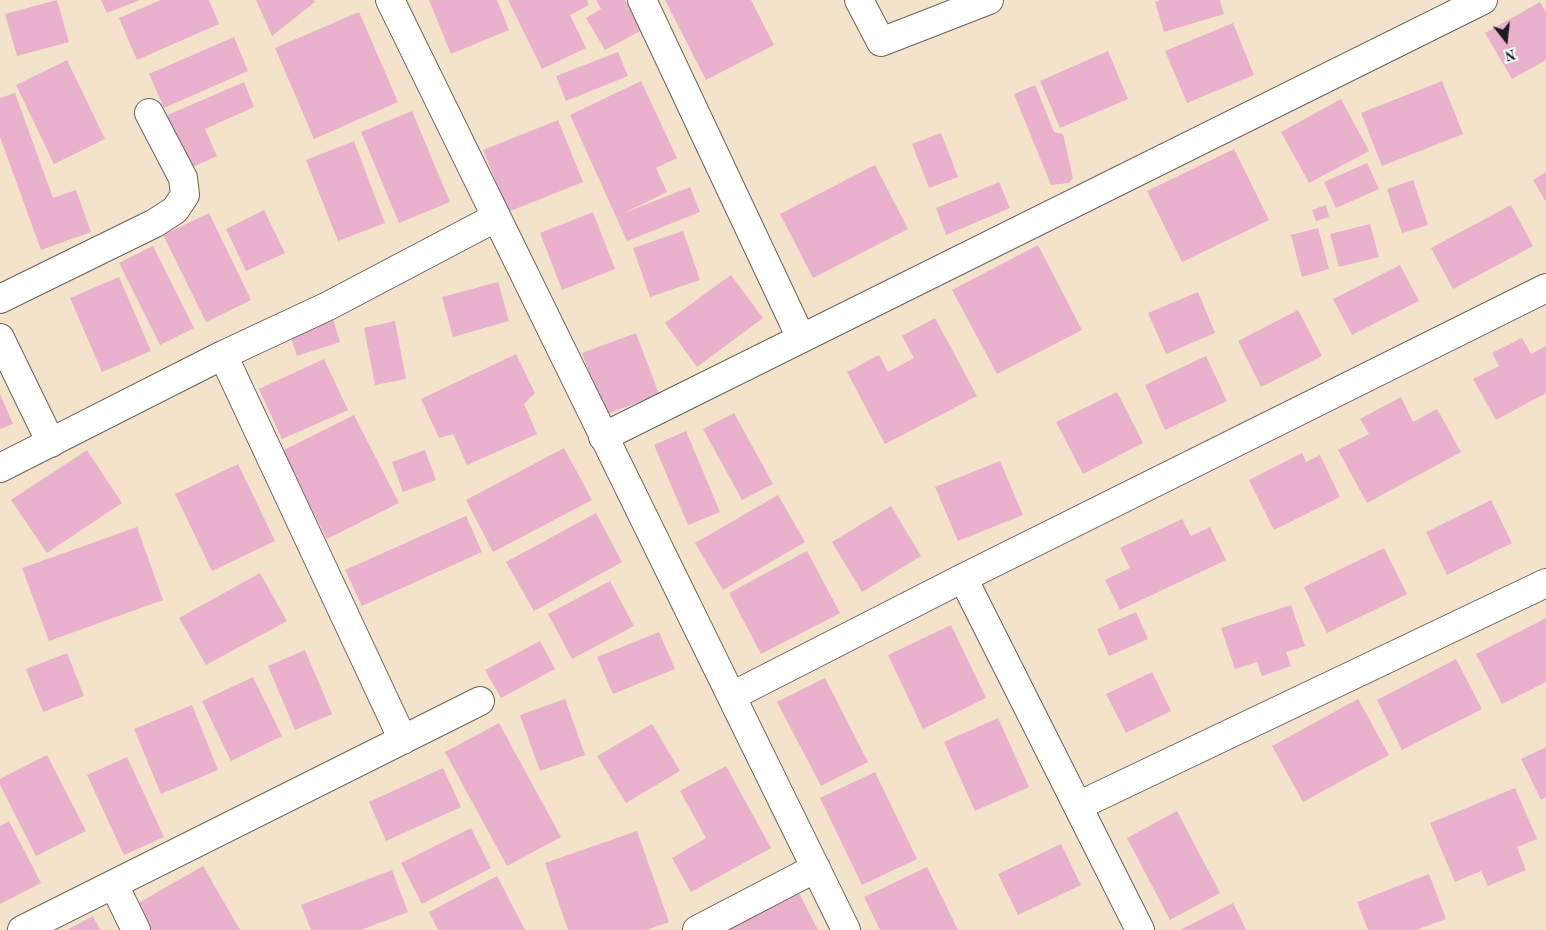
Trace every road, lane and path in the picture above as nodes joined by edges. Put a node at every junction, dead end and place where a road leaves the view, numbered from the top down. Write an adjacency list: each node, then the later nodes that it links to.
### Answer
1 (390, 0): 7 (street)
2 (642, 0): 11 (street)
3 (859, 0): 4 (street)
4 (989, 0)
5 (1483, 0): 11 (street)
6 (149, 112): 9 (street)
7 (495, 218): 12 (street); 13 (street)
8 (1546, 288): 16 (street)
9 (0, 299)
10 (0, 338): 14 (street)
11 (801, 338): 13 (street)
12 (224, 355): 14 (street); 20 (street)
13 (602, 437): 18 (street)
14 (51, 442): 15 (street)
15 (0, 468)
16 (963, 578): 18 (street); 21 (street)
17 (1546, 583): 21 (street)
18 (732, 696): 22 (street)
19 (480, 701): 20 (street)
20 (403, 740): 23 (street)
21 (1078, 806): 28 (street)
22 (816, 868): 26 (street); 27 (street)
23 (114, 885): 24 (street); 25 (street)
24 (22, 930)
25 (136, 930)
26 (697, 930)
27 (846, 930)
28 (1140, 930)

